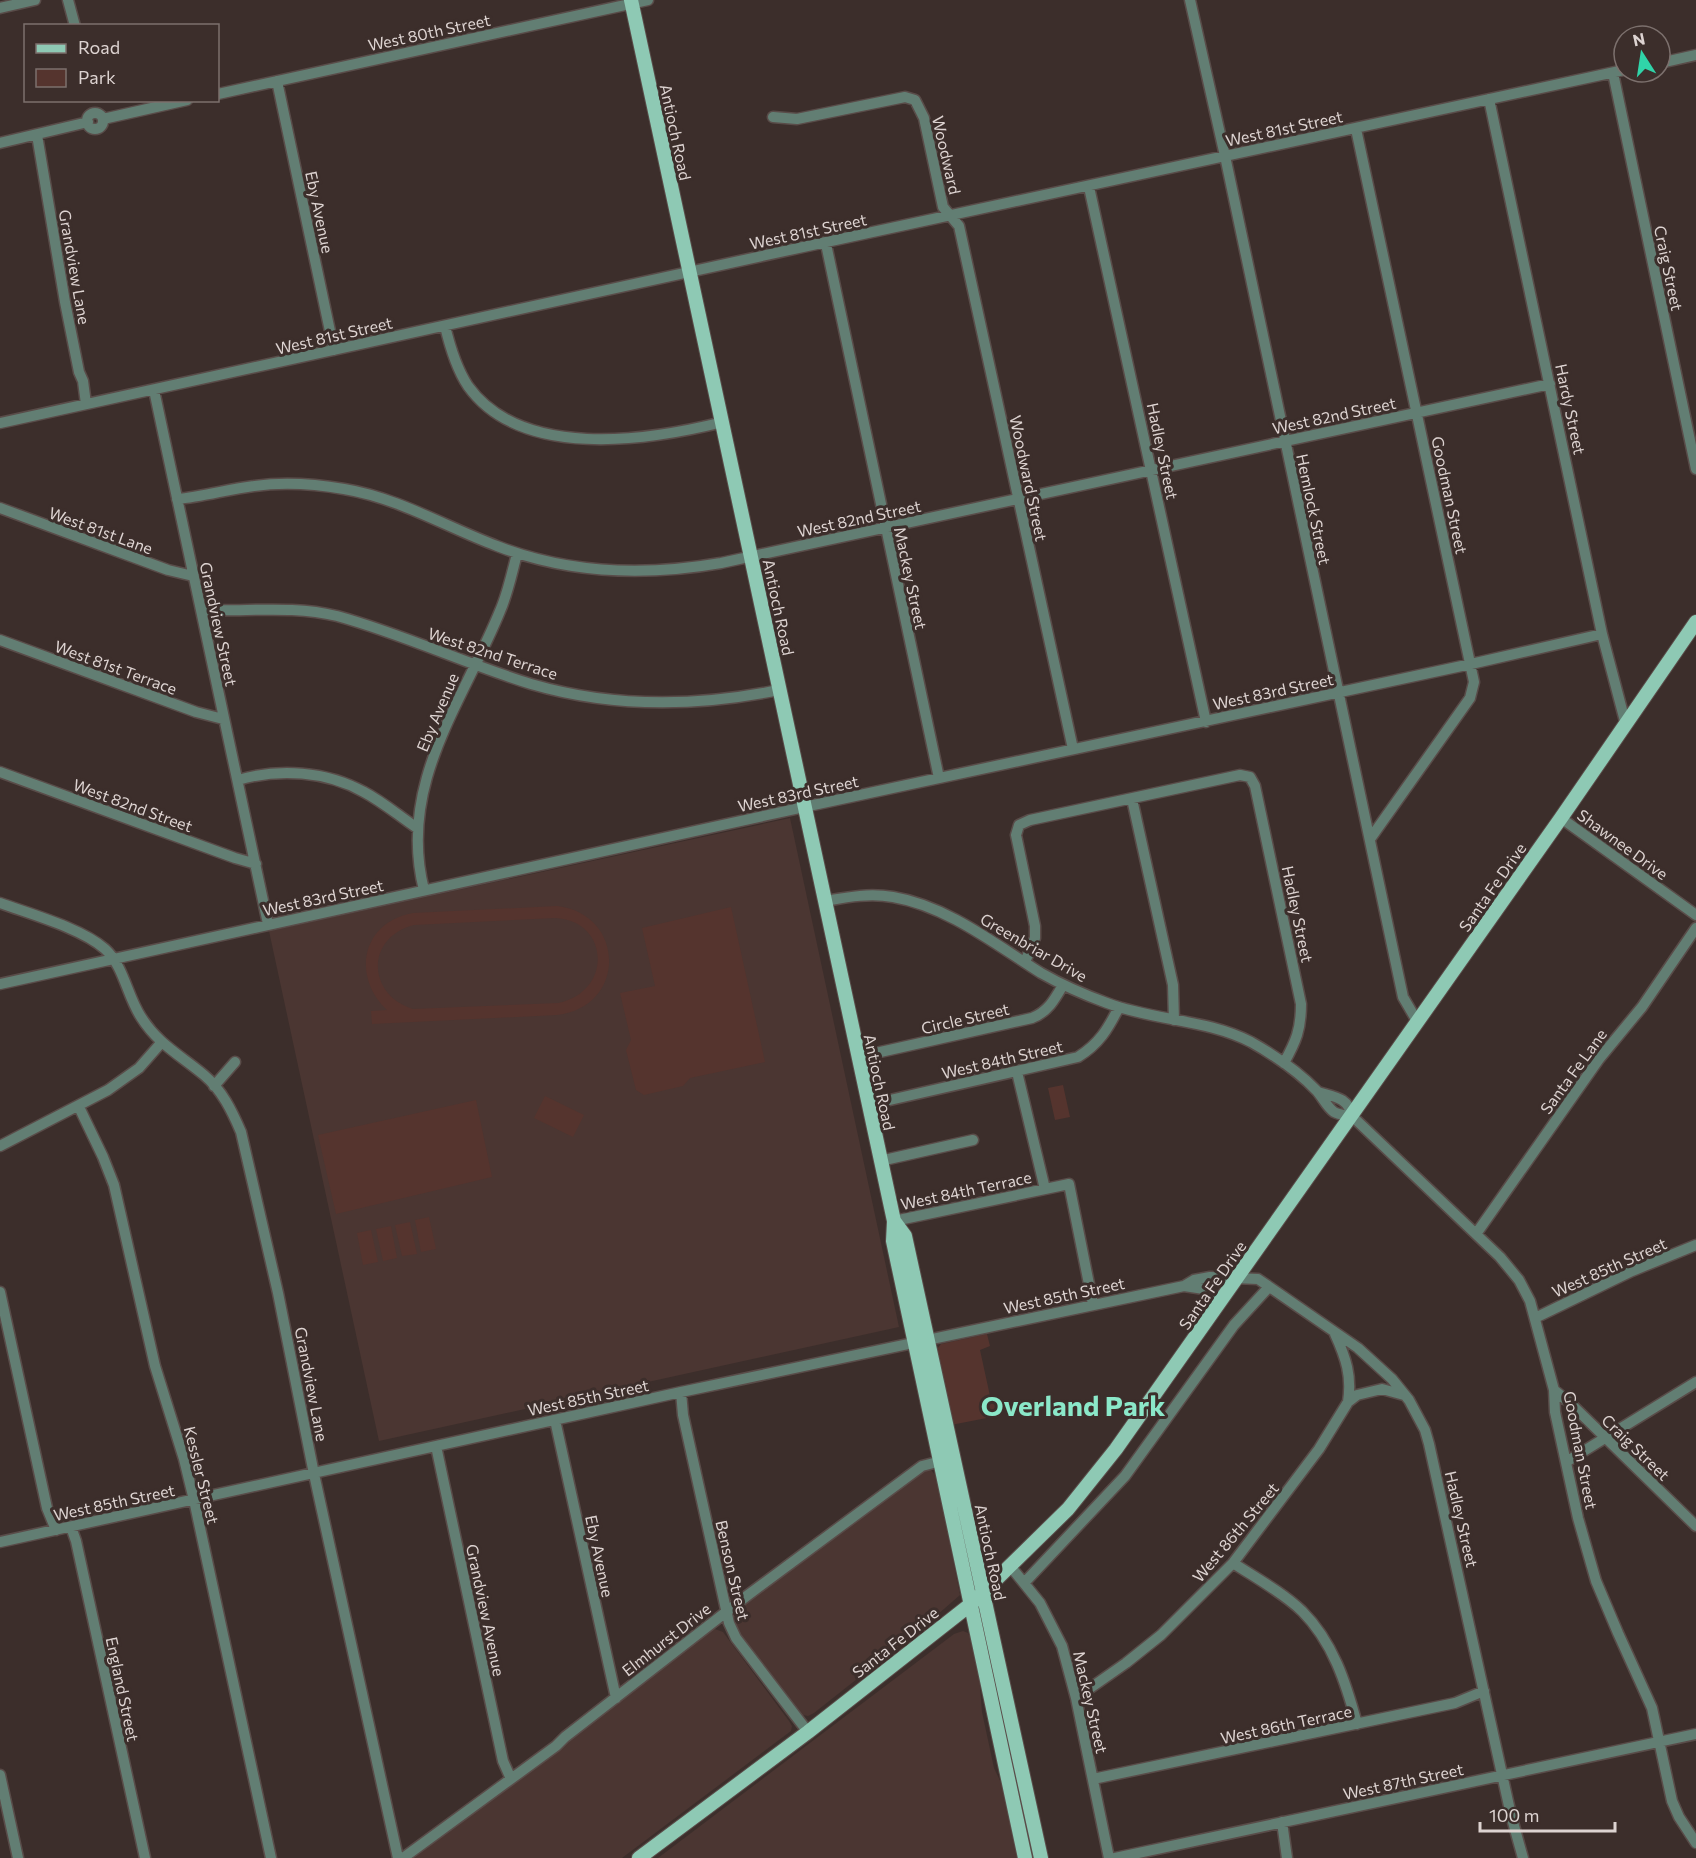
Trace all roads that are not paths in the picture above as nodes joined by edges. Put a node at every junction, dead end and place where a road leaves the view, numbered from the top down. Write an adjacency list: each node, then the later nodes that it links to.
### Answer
1 (35, 0): 6 (street)
2 (68, 0): 7 (street)
3 (648, 0): 5 (street, West 80th Street)
4 (1190, 0): 22 (street, Hemlock Street)
5 (631, 2): 11 (street, West 80th Street); 26 (main road, Antioch Road)
6 (0, 8)
7 (74, 24)
8 (1696, 55): 9 (street)
9 (1672, 60)
10 (1612, 73): 14 (street, West 81st Street)
11 (277, 81): 13 (street, West 80th Street); 28 (street, Eby Avenue)
12 (1620, 84): 36 (street, Craig Street)
13 (219, 94)
14 (1489, 99): 19 (street, West 81st Street); 29 (street, Hardy Street)
15 (91, 102): 18 (street)
16 (177, 102): 18 (street)
17 (773, 117): 24 (street, Woodward)
18 (95, 118): 20 (street)
19 (1356, 129): 22 (street, West 81st Street); 32 (street, Goodman Street)
20 (37, 135): 21 (street); 31 (street, Grandview Lane)
21 (0, 143)
22 (1225, 156): 23 (street, West 81st Street); 35 (street, Hemlock Street)
23 (1089, 187): 24 (street, West 81st Street); 38 (street, Hadley Street)
24 (951, 216): 25 (street, West 81st Street); 39 (street, Woodward Street)
25 (826, 244): 26 (street, West 81st Street); 42 (street, Mackey Street)
26 (689, 272): 27 (street, West 81st Street); 33 (main road, Antioch Road)
27 (445, 326): 28 (street, West 81st Street); 33 (street)
28 (334, 350): 30 (street, West 81st Street)
29 (1550, 384): 32 (street, West 82nd Street); 48 (street, Hardy Street)
30 (154, 390): 31 (street, West 81st Street); 40 (street, Grandview Street)
31 (86, 404): 34 (street, West 81st Street)
32 (1417, 412): 35 (street, West 82nd Street); 51 (street, Goodman Street)
33 (723, 422): 44 (main road, Antioch Road)
34 (0, 423)
35 (1284, 441): 38 (street, West 82nd Street); 53 (street, Hemlock Street)
36 (1693, 441): 37 (street, Craig Street)
37 (1696, 469)
38 (1151, 470): 39 (street, West 82nd Street); 55 (street, Hadley Street)
39 (1018, 498): 42 (street, West 82nd Street); 57 (street, Woodward Street)
40 (177, 499): 43 (street, West 82nd Street); 45 (street, Grandview Street)
41 (0, 508): 45 (street, West 81st Lane)
42 (885, 527): 44 (street, West 82nd Street); 59 (street, Mackey Street)
43 (517, 554): 44 (street, West 82nd Street); 50 (street, Eby Avenue)
44 (751, 556): 52 (main road, Antioch Road)
45 (193, 576): 46 (street, Grandview Street)
46 (201, 610): 50 (street, West 82nd Terrace); 54 (street, Grandview Street)
47 (1696, 622): 56 (main road, Santa Fe Drive)
48 (1602, 634): 51 (street, West 83rd Street); 56 (street, Hardy Street)
49 (0, 640): 54 (street, West 81st Terrace)
50 (474, 664): 52 (street, West 82nd Terrace); 64 (street, Eby Avenue)
51 (1471, 664): 53 (street, West 83rd Street); 65 (street, Goodman Street)
52 (779, 690): 62 (main road, Antioch Road)
53 (1339, 692): 55 (street, West 83rd Street); 65 (street, Hemlock Street)
54 (224, 719): 60 (street, Grandview Street)
55 (1206, 722): 57 (street, West 83rd Street)
56 (1626, 725): 63 (main road, Santa Fe Drive)
57 (1073, 749): 59 (street, West 83rd Street)
58 (0, 771): 66 (street, West 82nd Street)
59 (939, 778): 62 (street, West 83rd Street)
60 (238, 780): 64 (street); 66 (street, Grandview Street)
61 (1132, 799): 74 (street); 78 (street); 83 (street, Hadley Street)
62 (804, 807): 67 (street, West 83rd Street); 68 (main road, Antioch Road)
63 (1561, 818): 70 (street, Shawnee Drive); 79 (main road, Santa Fe Drive)
64 (417, 828): 67 (street, Eby Avenue)
65 (1370, 839): 79 (street, Hemlock Street)
66 (256, 864): 71 (street)
67 (424, 890): 71 (street, West 83rd Street)
68 (825, 902): 74 (street, Greenbriar Drive); 81 (main road, Antioch Road)
69 (0, 903): 73 (street)
70 (1696, 915)
71 (268, 924): 73 (street, West 83rd Street)
72 (1696, 928): 94 (street, Santa Fe Lane)
73 (113, 959): 75 (street, West 83rd Street); 80 (street, Grandview Lane)
74 (1025, 962): 76 (street, Greenbriar Drive)
75 (0, 984)
76 (1063, 985): 77 (street, Greenbriar Drive); 81 (street, Circle Street)
77 (1119, 1007): 78 (street, Greenbriar Drive); 84 (street, West 84th Street)
78 (1174, 1020): 83 (street, Greenbriar Drive)
79 (1417, 1021): 88 (main road, Santa Fe Drive)
80 (161, 1043): 85 (street, Grandview Lane); 87 (street)
81 (858, 1057): 86 (main road, Antioch Road)
82 (235, 1062): 85 (street)
83 (1284, 1063): 88 (street, Greenbriar Drive)
84 (1017, 1072): 86 (street, West 84th Street); 92 (street)
85 (214, 1086): 117 (street, Grandview Lane)
86 (868, 1105): 91 (main road, Antioch Road)
87 (79, 1107): 90 (street); 118 (street, Kessler Street)
88 (1352, 1116): 94 (street, Goodman Street); 96 (main road, Santa Fe Drive)
89 (973, 1140): 91 (street)
90 (0, 1146)
91 (880, 1161): 93 (main road, Antioch Road)
92 (1045, 1189): 93 (street, West 84th Terrace); 101 (street)
93 (894, 1221): 104 (main road, Antioch Road); 105 (main road, Antioch Road)
94 (1476, 1234): 102 (street, Goodman Street)
95 (1696, 1245): 102 (street, West 85th Street)
96 (1238, 1277): 97 (street, West 85th Street); 98 (street, Hadley Street); 100 (main road, Santa Fe Drive)
97 (1184, 1286): 100 (street, West 85th Street); 101 (street, West 85th Street)
98 (1269, 1287): 103 (street, Hadley Street); 125 (street)
99 (0, 1294): 121 (street)
100 (1221, 1301): 124 (main road, Santa Fe Drive)
101 (1093, 1304): 104 (street, West 85th Street)
102 (1534, 1318): 107 (street, Goodman Street)
103 (1335, 1334): 109 (street, Hadley Street); 110 (street)
104 (929, 1340): 105 (street, West 85th Street); 114 (main road, Antioch Road)
105 (915, 1342): 108 (street, West 85th Street); 115 (main road, Antioch Road)
106 (1696, 1382): 112 (street)
107 (1554, 1390): 112 (street, Craig Street); 116 (street, Goodman Street)
108 (681, 1392): 111 (street, West 85th Street); 128 (street, Benson Street)
109 (1405, 1395): 110 (street); 129 (street, Hadley Street)
110 (1348, 1402): 123 (street, West 86th Street)
111 (555, 1420): 113 (street, West 85th Street); 130 (street, Eby Avenue)
112 (1606, 1439): 116 (street); 119 (street, Craig Street)
113 (435, 1446): 117 (street, West 85th Street); 138 (street, Grandview Avenue)
114 (954, 1458): 115 (street, Elmhurst Drive); 126 (main road, Antioch Road)
115 (940, 1461): 127 (main road, Antioch Road); 128 (street, Elmhurst Drive)
116 (1566, 1462): 135 (street, Goodman Street)
117 (314, 1474): 118 (street, West 85th Street); 146 (street, Grandview Lane)
118 (194, 1500): 120 (street, West 85th Street); 145 (street, Kessler Street)
119 (1696, 1525)
120 (70, 1527): 121 (street, West 85th Street); 144 (street, England Street)
121 (56, 1530): 122 (street, West 85th Street)
122 (0, 1542)
123 (1233, 1563): 131 (street, West 86th Street); 132 (street)
124 (1011, 1567): 125 (street, Mackey Street); 126 (main road, Santa Fe Drive)
125 (1025, 1582): 131 (street, Mackey Street)
126 (983, 1594): 127 (main road, Santa Fe Drive); 150 (main road, Antioch Road)
127 (971, 1604): 133 (main road, Santa Fe Drive); 149 (main road, Antioch Road)
128 (727, 1612): 130 (street, Elmhurst Drive); 133 (street, Benson Street)
129 (1484, 1691): 132 (street, West 86th Terrace); 137 (street, Hadley Street)
130 (616, 1698): 138 (street, Elmhurst Drive)
131 (1076, 1698): 139 (street, Mackey Street)
132 (1357, 1724): 139 (street, West 86th Terrace)
133 (808, 1732): 148 (main road, Santa Fe Drive)
134 (1696, 1734): 135 (street, West 87th Street)
135 (1659, 1742): 137 (street, West 87th Street); 141 (street, Goodman Street)
136 (0, 1775): 143 (street)
137 (1502, 1775): 140 (street, West 87th Street); 154 (street, Hadley Street)
138 (510, 1779): 147 (street, Elmhurst Drive)
139 (1094, 1779): 151 (street, Mackey Street)
140 (1282, 1822): 142 (street, West 87th Street); 153 (street)
141 (1696, 1843)
142 (1161, 1853): 152 (street, West 87th Street)
143 (18, 1858)
144 (145, 1858)
145 (271, 1858)
146 (398, 1858)
147 (403, 1858)
148 (639, 1858)
149 (1025, 1858)
150 (1041, 1858)
151 (1109, 1858)
152 (1115, 1858)
153 (1287, 1858)
154 (1523, 1858)

